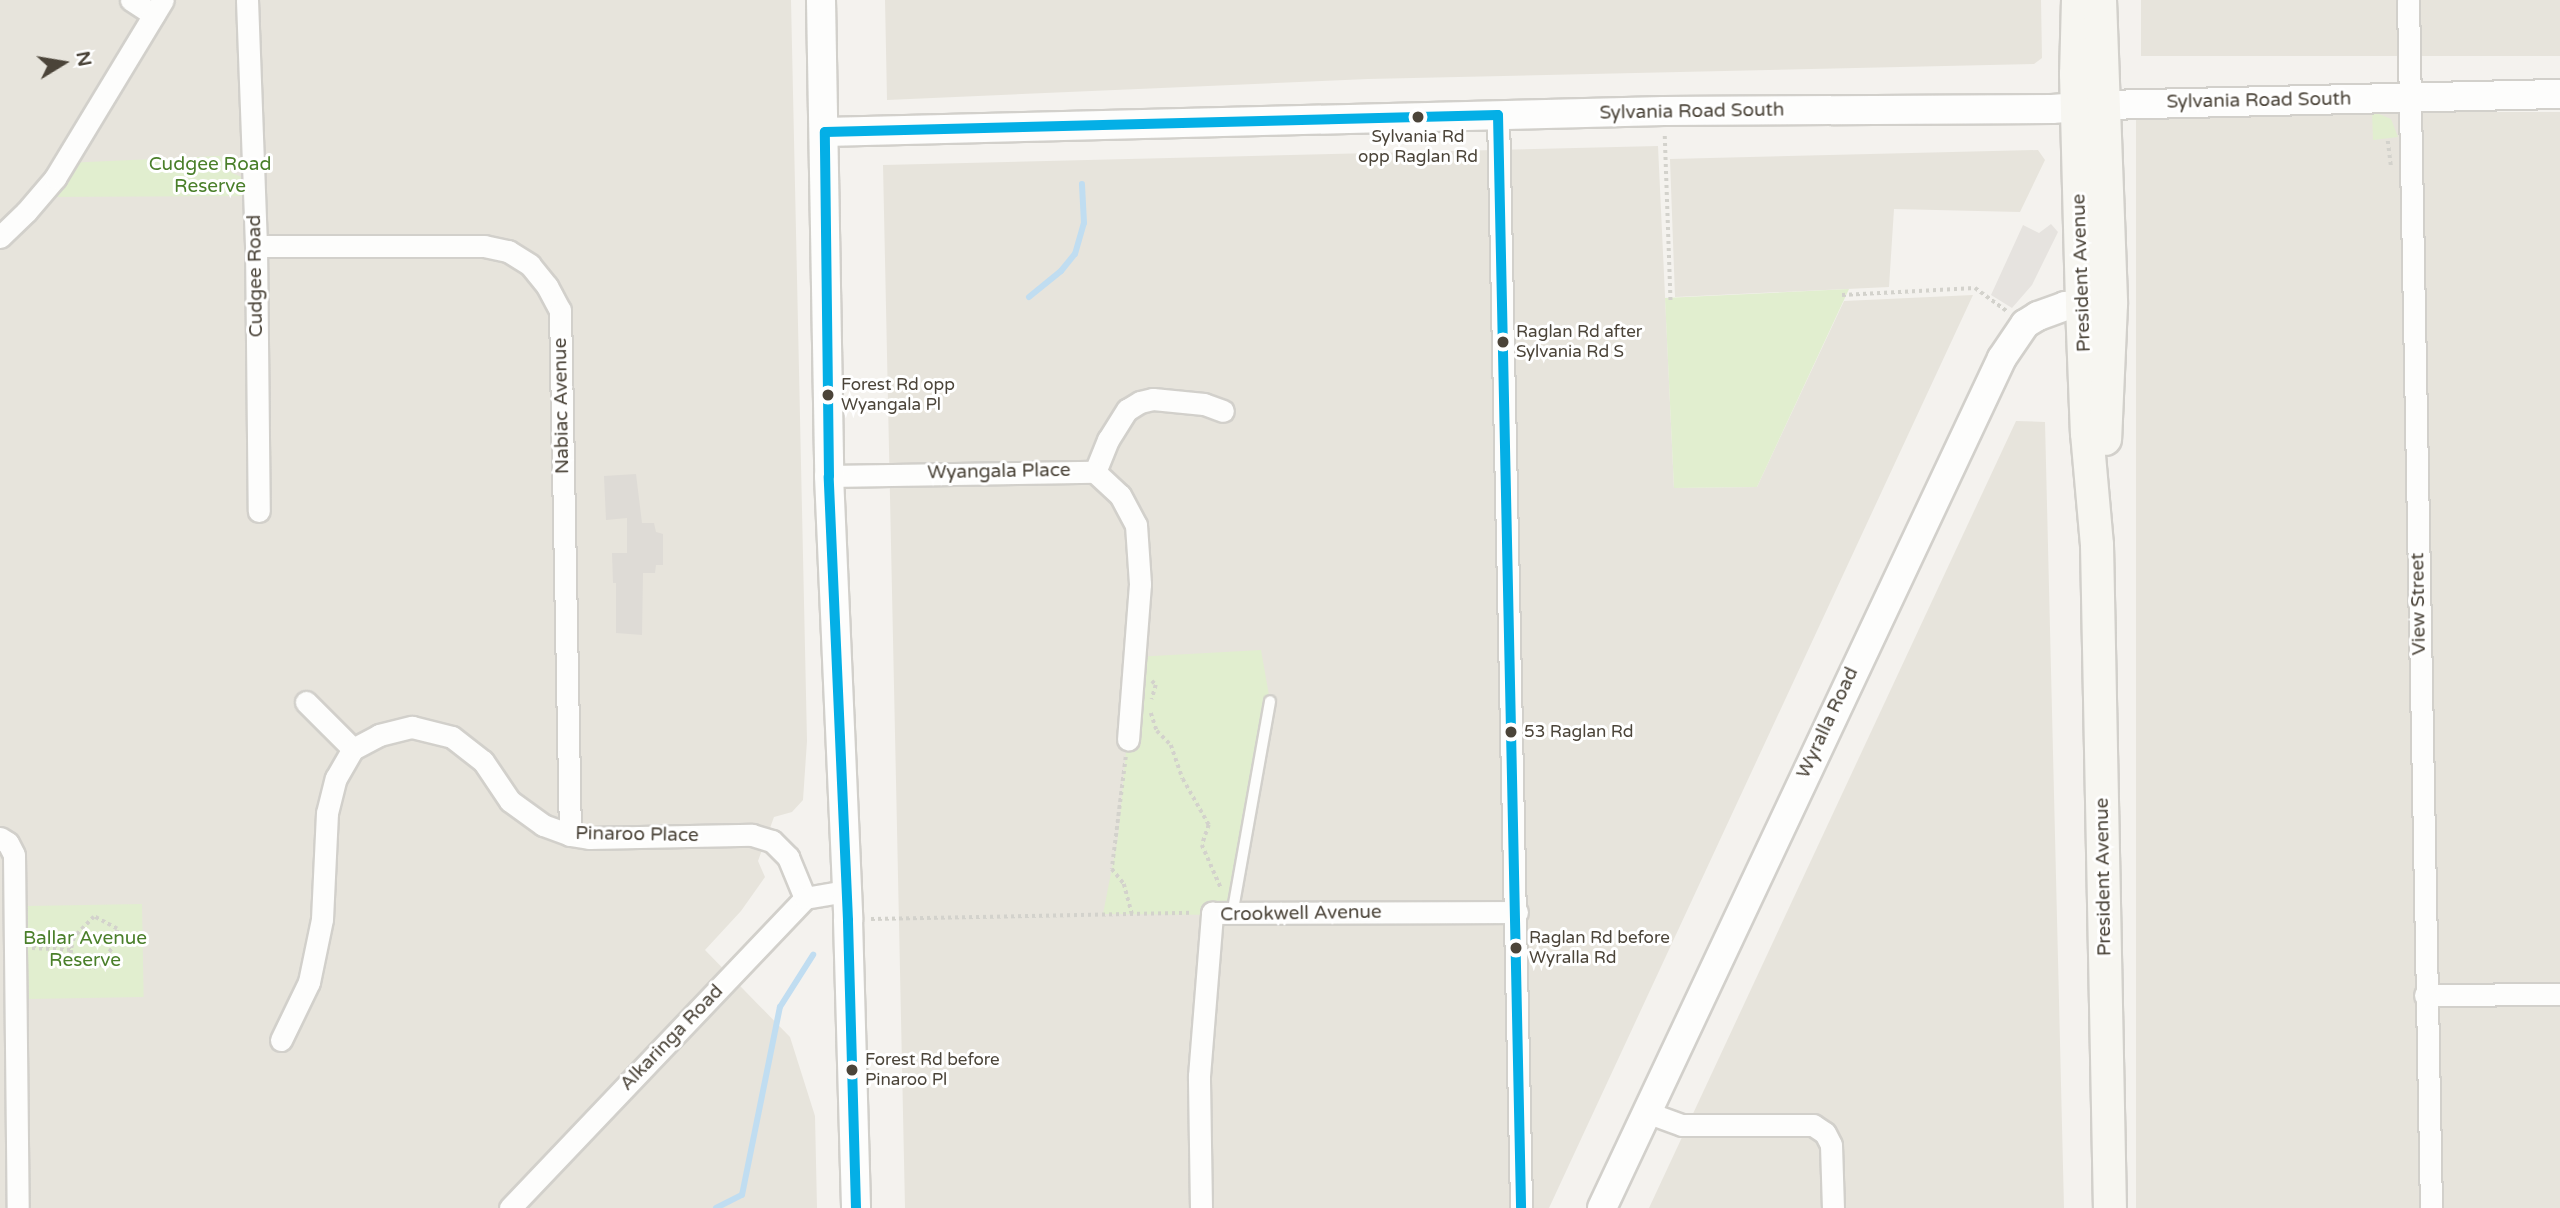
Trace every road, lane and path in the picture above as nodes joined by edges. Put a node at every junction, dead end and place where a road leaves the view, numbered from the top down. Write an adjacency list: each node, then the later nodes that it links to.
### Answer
1 (131, 0): 7 (street)
2 (247, 0): 15 (street, Cudgee Road)
3 (821, 0): 12 (street)
4 (2078, 0): 10 (main road, President Avenue)
5 (2099, 0): 10 (main road, President Avenue)
6 (2408, 0): 9 (street, View Street)
7 (159, 8): 14 (street)
8 (2560, 94): 9 (street, Sylvania Road South)
9 (2411, 98): 10 (street, Sylvania Road South); 40 (street, View Street)
10 (2091, 106): 11 (street, Sylvania Road South); 18 (main road, President Avenue)
11 (1498, 115): 12 (street, Sylvania Road South); 33 (street)
12 (825, 132): 22 (street)
13 (1665, 136): 17 (path)
14 (0, 237)
15 (256, 246): 23 (street, Cudgee Road); 29 (street, Nabiac Avenue)
16 (1842, 295): 19 (path)
17 (1671, 304)
18 (2096, 304): 19 (street); 50 (main road, President Avenue)
19 (2025, 324): 42 (street, Wyralla Road)
20 (1223, 411): 21 (street)
21 (1095, 472): 22 (street, Wyangala Place); 24 (street, Wyangala Place)
22 (829, 476): 31 (street)
23 (258, 511)
24 (1135, 657): 27 (street, Wyangala Place); 35 (path)
25 (1270, 701): 35 (lane)
26 (306, 702): 28 (street)
27 (1128, 740): 34 (path)
28 (353, 749): 29 (street, Pinaroo Place); 41 (street)
29 (570, 835): 32 (street, Pinaroo Place)
30 (0, 838): 43 (street)
31 (846, 891): 32 (street); 36 (street)
32 (805, 898): 44 (street, Alkaringa Road)
33 (1517, 912): 35 (street, Crookwell Avenue); 47 (street)
34 (1132, 914): 35 (path); 36 (path)
35 (1222, 914): 46 (street, Crookwell Avenue)
36 (848, 920): 45 (street)
37 (36, 948): 38 (path)
38 (71, 950): 38 (path)
39 (2560, 994): 40 (street)
40 (2425, 995): 51 (street, View Street)
41 (281, 1040)
42 (1646, 1112): 48 (street, Wyralla Road); 49 (street)
43 (18, 1208)
44 (510, 1208)
45 (856, 1208)
46 (1200, 1208)
47 (1521, 1208)
48 (1602, 1208)
49 (1833, 1208)
50 (2110, 1208)
51 (2431, 1208)

